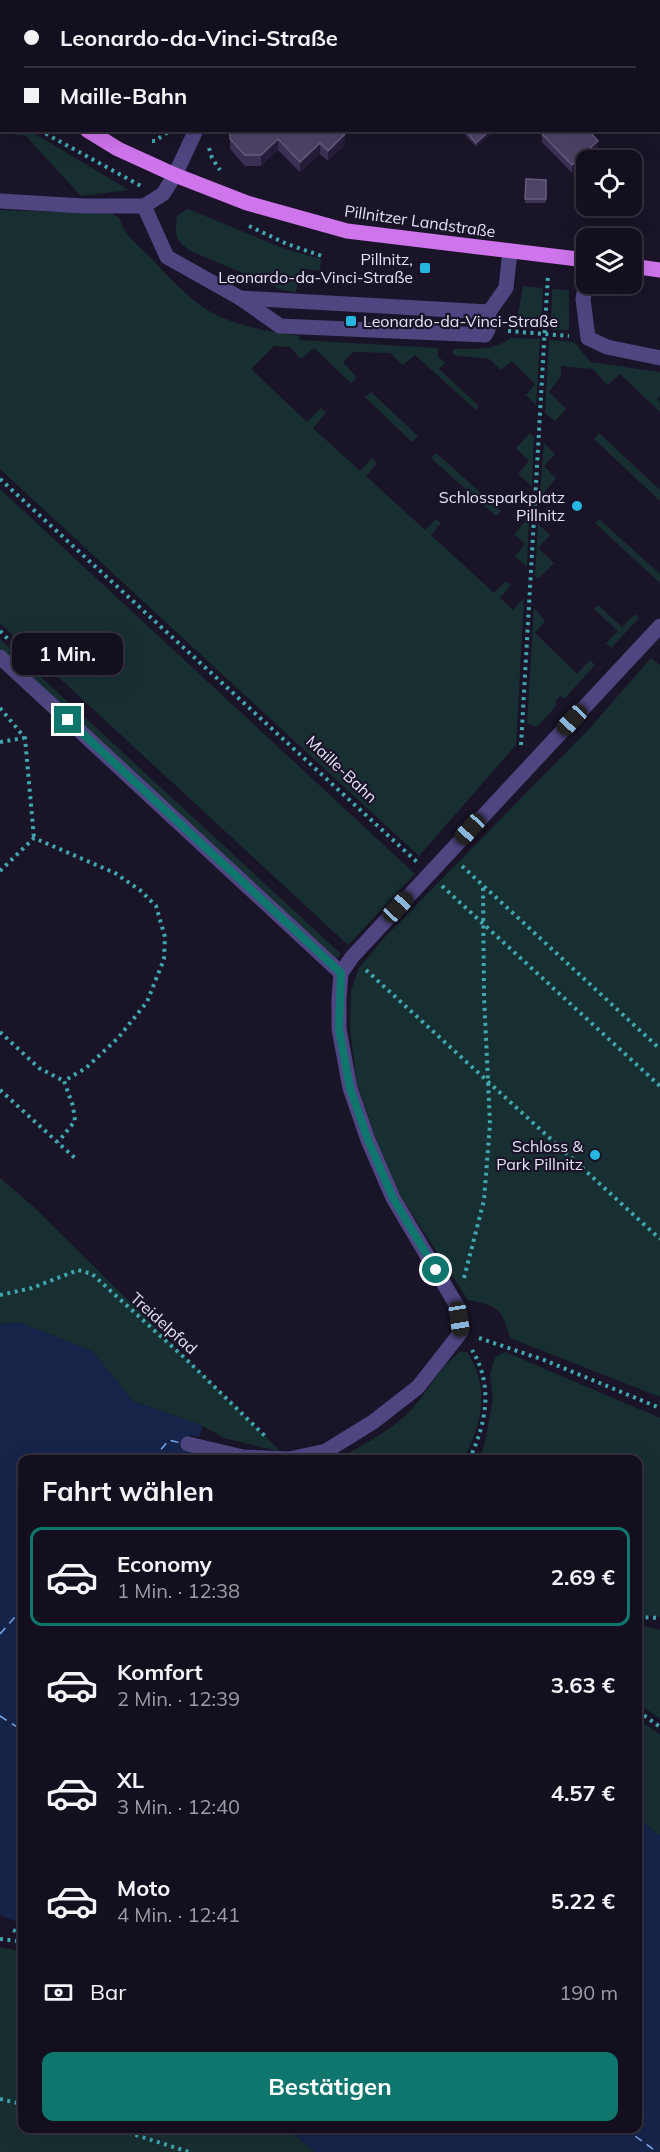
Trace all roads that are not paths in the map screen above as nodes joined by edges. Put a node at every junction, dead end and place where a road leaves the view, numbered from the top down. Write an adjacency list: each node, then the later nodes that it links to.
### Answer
1 (90, 132): 3 (main road, Pillnitzer Landstraße)
2 (195, 132): 3 (street)
3 (175, 175): 5 (street); 6 (main road, Pillnitzer Landstraße)
4 (0, 201): 5 (street)
5 (144, 206): 11 (street)
6 (510, 251): 7 (main road, Pillnitzer Landstraße); 12 (street)
7 (576, 259)
8 (642, 267): 9 (main road)
9 (660, 270)
10 (584, 294): 13 (street)
11 (240, 298): 12 (street); 12 (street)
12 (489, 312)
13 (660, 358)
14 (660, 626): 16 (street)
15 (0, 657): 16 (street)
16 (341, 973): 19 (street)
17 (188, 1444): 18 (street)
18 (235, 1455)
19 (308, 1455)

